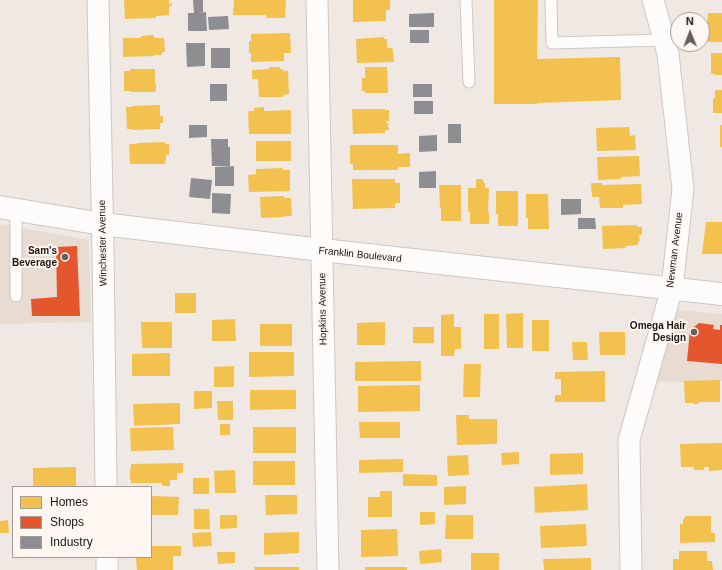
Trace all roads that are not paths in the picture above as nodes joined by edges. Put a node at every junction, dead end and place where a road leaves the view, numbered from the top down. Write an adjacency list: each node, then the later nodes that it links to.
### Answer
1 (98, 0): 9 (street, Winchester Avenue)
2 (317, 0): 10 (street, Hopkins Avenue)
3 (466, 0): 7 (lane)
4 (551, 0): 6 (lane)
5 (653, 0): 6 (street, Newman Avenue)
6 (664, 40): 11 (street, Newman Avenue)
7 (469, 82)
8 (8, 208): 9 (street, Franklin Boulevard); 13 (lane)
9 (102, 224): 10 (street, Franklin Boulevard); 14 (street, Winchester Avenue)
10 (322, 250): 11 (street, Franklin Boulevard); 17 (street, Hopkins Avenue)
11 (672, 288): 12 (street, Franklin Boulevard); 18 (street, Newman Avenue)
12 (722, 294)
13 (16, 296)
14 (106, 486)
15 (107, 558): 16 (street)
16 (107, 570)
17 (328, 570)
18 (631, 570)

